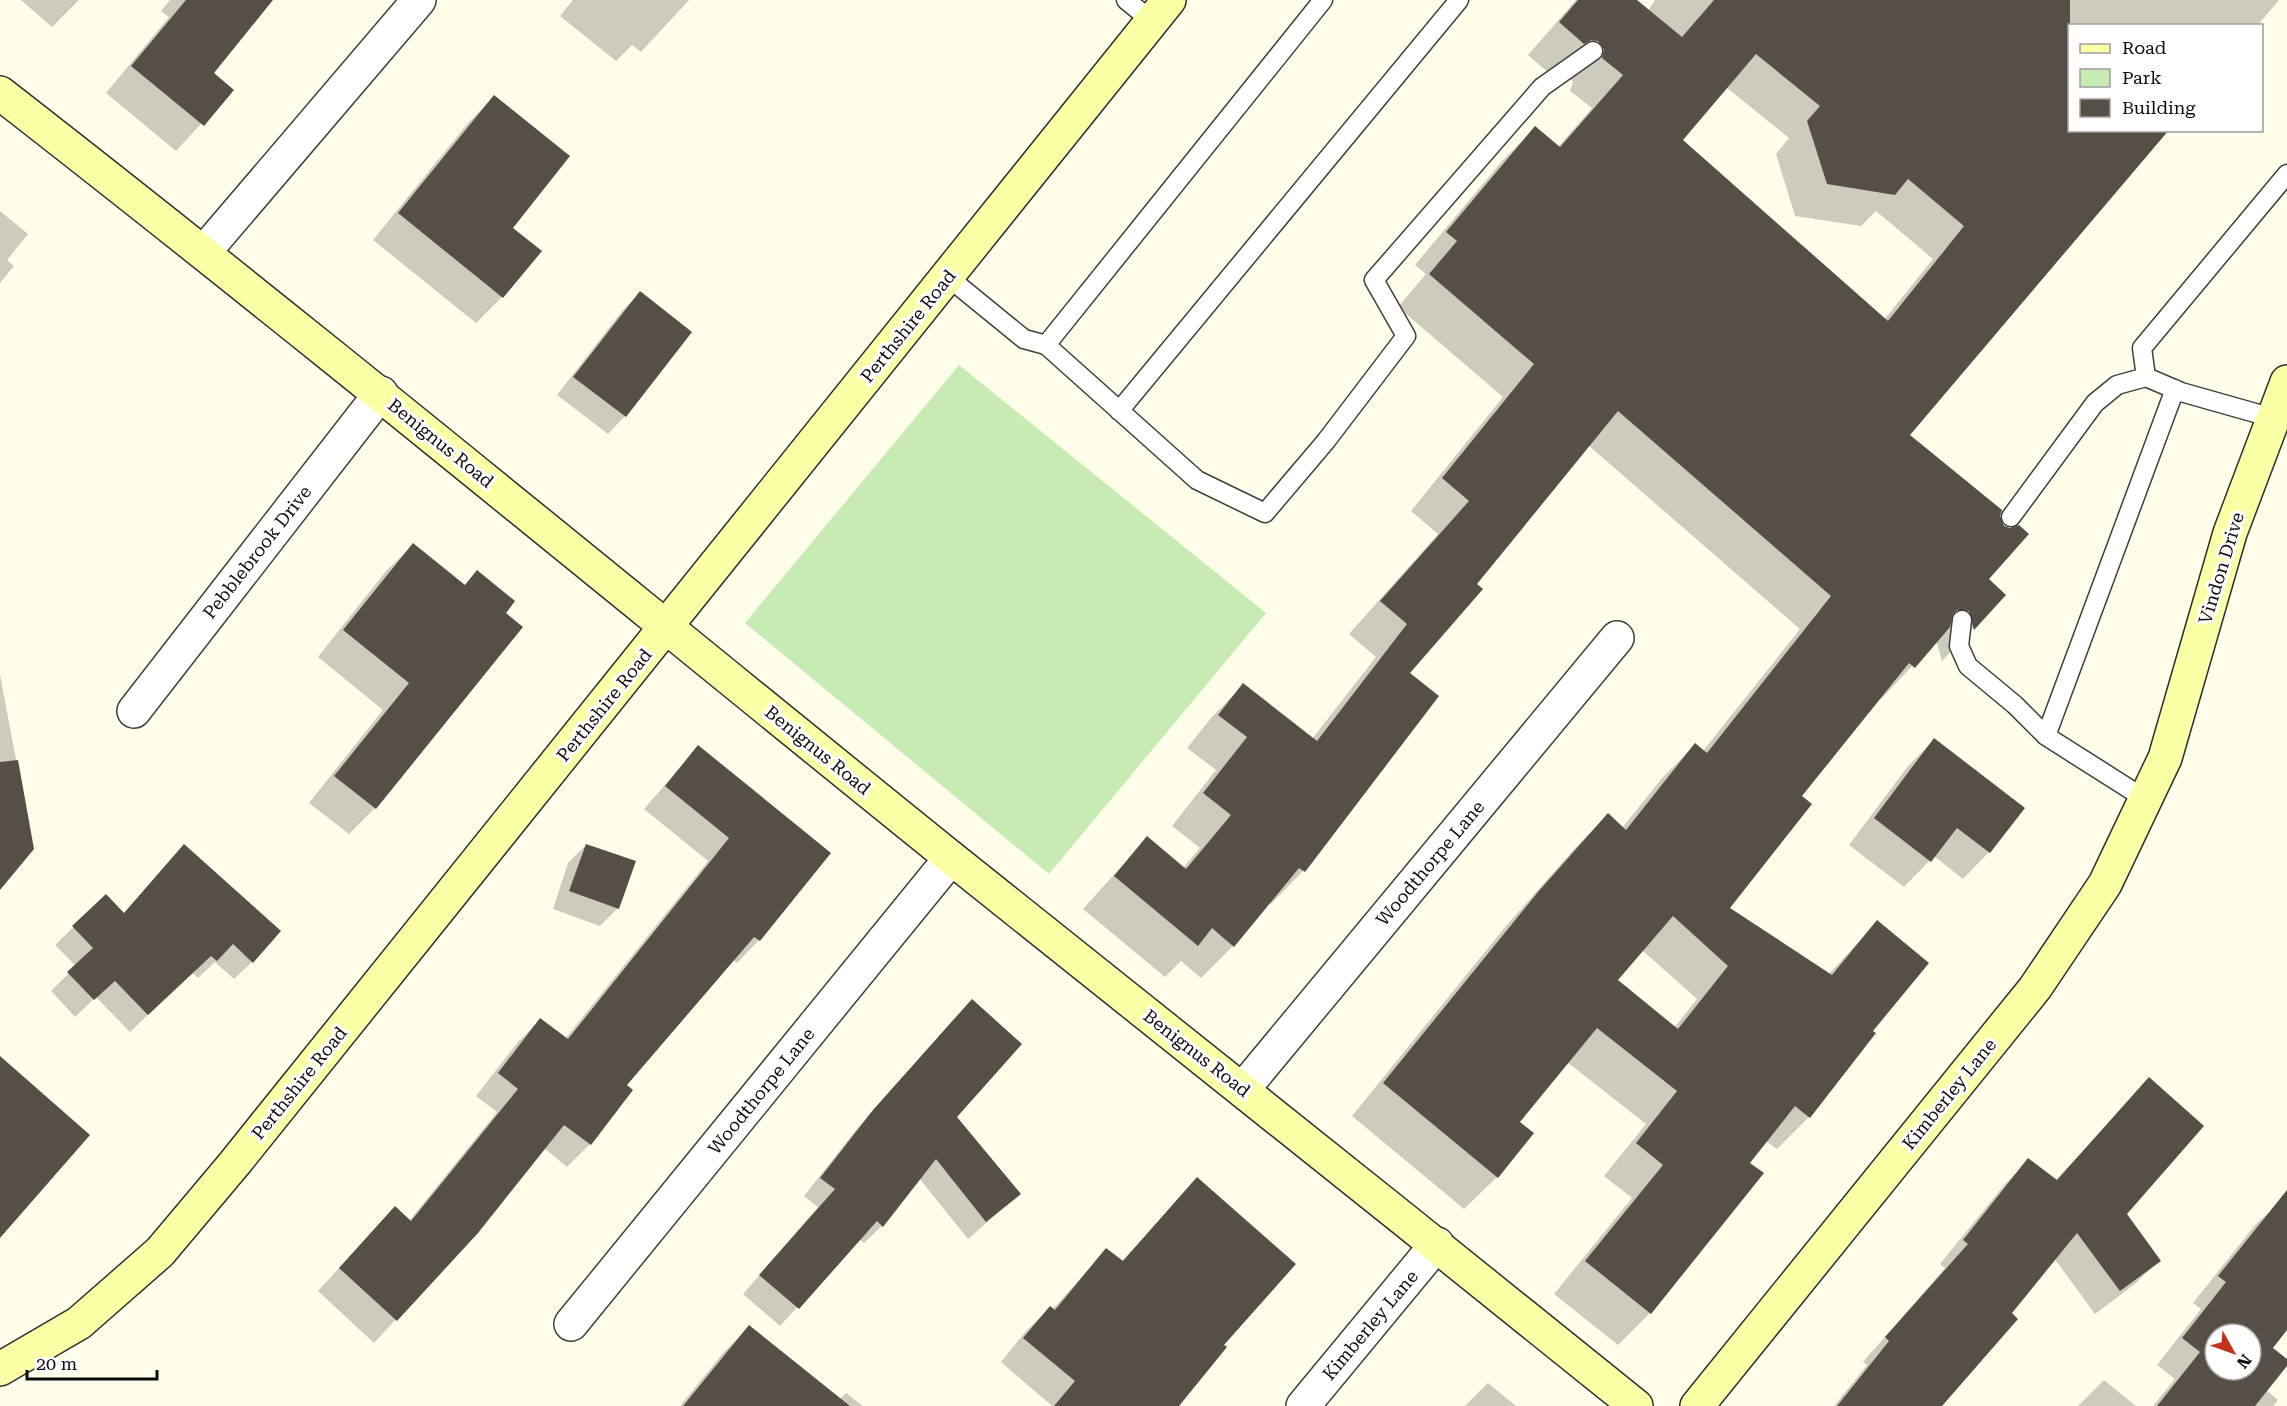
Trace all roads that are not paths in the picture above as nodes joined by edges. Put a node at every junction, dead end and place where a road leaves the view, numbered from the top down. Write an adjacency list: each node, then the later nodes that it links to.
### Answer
1 (419, 0): 9 (street)
2 (1126, 0): 5 (lane)
3 (1323, 0): 11 (lane)
4 (1459, 0): 16 (lane)
5 (1160, 11): 10 (street, Perthshire Road)
6 (1593, 51): 16 (lane)
7 (0, 93): 9 (street, Benignus Road)
8 (2287, 174): 12 (lane)
9 (204, 252): 15 (street, Benignus Road)
10 (948, 277): 11 (lane); 20 (street, Perthshire Road)
11 (1046, 345): 16 (lane)
12 (2146, 377): 14 (lane); 18 (lane)
13 (2287, 382): 17 (street, Vindon Drive)
14 (2175, 389): 17 (lane); 23 (lane)
15 (381, 393): 20 (street, Benignus Road); 22 (street, Pebblebrook Drive)
16 (1119, 411)
17 (2274, 418): 24 (street, Vindon Drive)
18 (2011, 518)
19 (1962, 620): 23 (lane)
20 (666, 627): 26 (street, Benignus Road); 30 (street, Perthshire Road)
21 (1617, 638): 27 (street, Woodthorpe Lane)
22 (134, 711)
23 (2046, 736): 25 (lane)
24 (2165, 758): 25 (street, Kimberley Lane)
25 (2146, 797): 33 (street, Kimberley Lane)
26 (951, 858): 27 (street, Benignus Road); 29 (street, Woodthorpe Lane)
27 (1243, 1089): 28 (street, Benignus Road)
28 (1437, 1244): 31 (street, Kimberley Lane); 32 (street, Benignus Road)
29 (571, 1324)
30 (0, 1369)
31 (1303, 1406)
32 (1636, 1406)
33 (1697, 1406)

